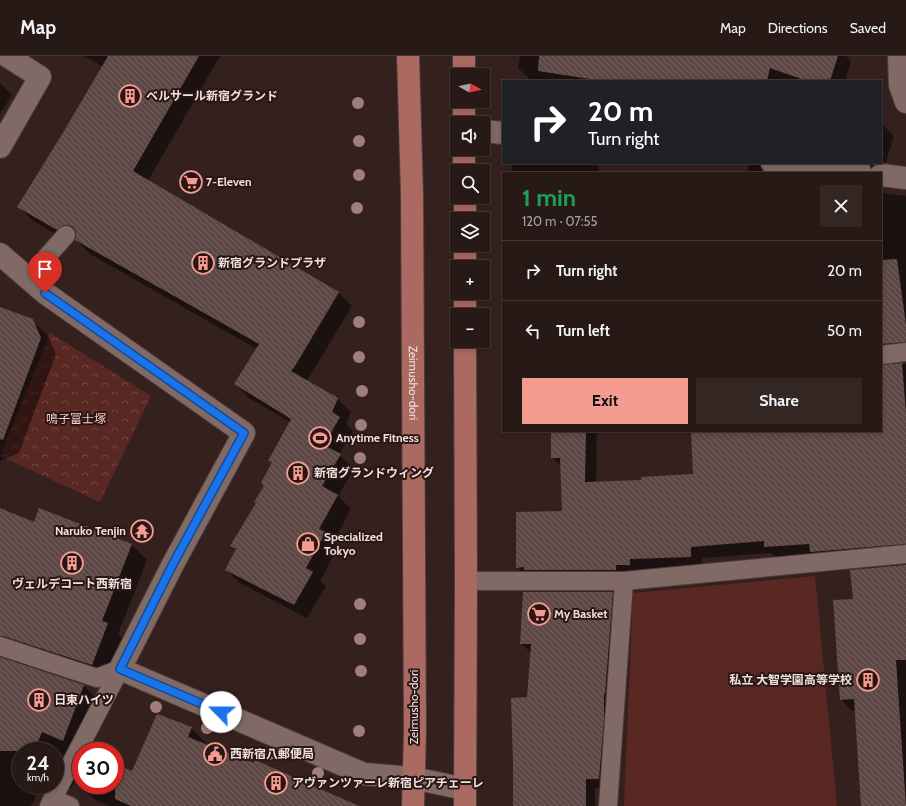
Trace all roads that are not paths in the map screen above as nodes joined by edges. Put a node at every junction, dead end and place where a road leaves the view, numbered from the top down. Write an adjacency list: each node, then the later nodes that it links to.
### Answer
1 (7, 56): 9 (street)
2 (408, 56): 25 (main road, Zeimusho-dori)
3 (464, 56): 5 (main road)
4 (899, 56): 6 (street)
5 (464, 68)
6 (906, 102)
7 (490, 132): 8 (street)
8 (502, 133)
9 (0, 147)
10 (781, 164): 11 (street)
11 (852, 172)
12 (882, 175): 13 (street)
13 (906, 178)
14 (66, 235): 16 (lane)
15 (0, 254): 16 (street)
16 (28, 278): 24 (street)
17 (465, 348): 21 (main road)
18 (906, 352): 19 (lane)
19 (882, 355)
20 (906, 554): 22 (lane)
21 (466, 581): 22 (lane); 26 (main road)
22 (624, 581): 30 (lane)
23 (0, 646): 24 (lane)
24 (120, 669): 25 (street); 27 (lane)
25 (413, 778): 26 (street); 29 (main road, Zeimusho-dori)
26 (465, 798)
27 (51, 802): 28 (lane)
28 (70, 806)
29 (413, 806)
30 (608, 806)

